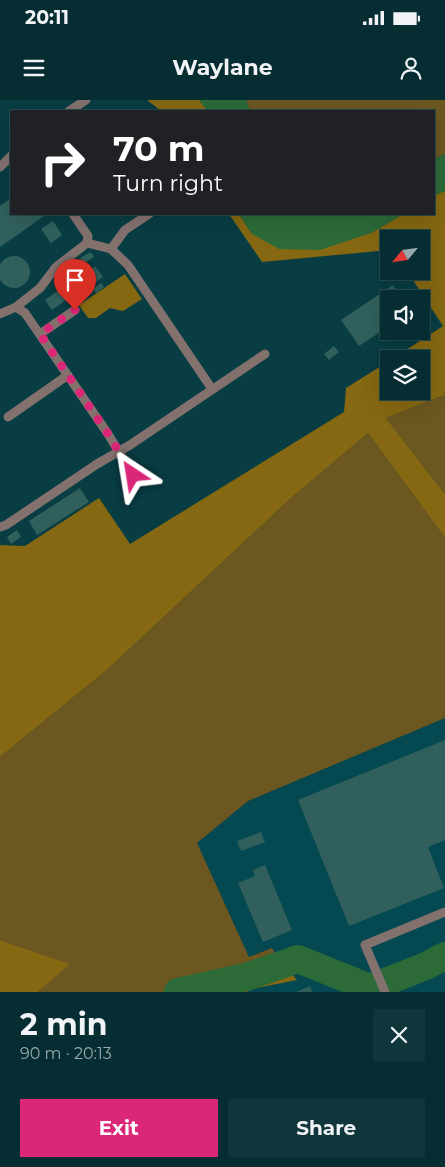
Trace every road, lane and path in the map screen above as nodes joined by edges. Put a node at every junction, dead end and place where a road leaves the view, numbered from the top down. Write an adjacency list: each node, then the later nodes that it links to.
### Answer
1 (86, 100): 2 (lane)
2 (71, 110)
3 (10, 157): 4 (lane)
4 (0, 167)
5 (74, 215): 7 (lane)
6 (148, 215): 8 (lane)
7 (87, 243): 8 (lane); 9 (lane)
8 (111, 249): 15 (lane)
9 (16, 307): 11 (lane); 12 (lane)
10 (75, 310): 12 (lane)
11 (0, 314)
12 (40, 334): 14 (lane)
13 (264, 354): 15 (lane)
14 (68, 375): 16 (lane); 17 (lane)
15 (212, 389): 17 (lane)
16 (8, 417)
17 (118, 452): 18 (lane); 19 (lane)
18 (133, 475)
19 (0, 527)
20 (445, 912): 21 (lane)
21 (385, 992)

